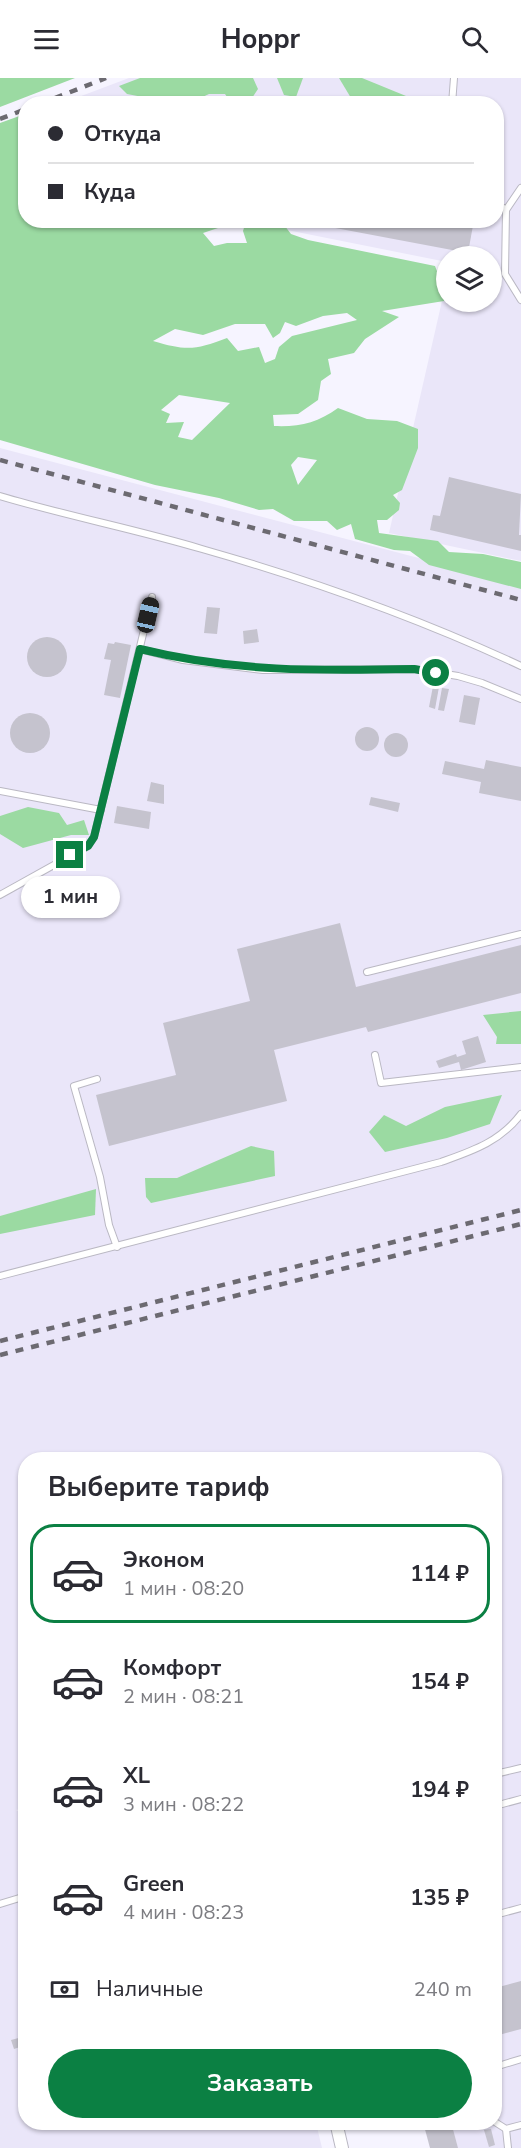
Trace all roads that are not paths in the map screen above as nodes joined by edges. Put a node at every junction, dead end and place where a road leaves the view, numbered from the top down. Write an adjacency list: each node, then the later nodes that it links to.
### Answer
1 (454, 78): 2 (lane)
2 (453, 96)
3 (521, 188): 4 (lane)
4 (506, 210): 5 (lane)
5 (521, 300)
6 (0, 496): 9 (lane)
7 (152, 597): 8 (lane)
8 (140, 649): 10 (lane); 12 (lane)
9 (521, 666)
10 (521, 699)
11 (0, 791): 12 (lane)
12 (101, 810): 13 (lane)
13 (0, 894)
14 (521, 934): 15 (lane)
15 (367, 972)
16 (375, 1055): 17 (lane)
17 (521, 1067)
18 (97, 1079): 20 (lane)
19 (521, 1114): 20 (lane)
20 (117, 1247): 21 (lane)
21 (0, 1276)
22 (521, 1768): 23 (lane)
23 (502, 1772)
24 (521, 1799): 25 (lane)
25 (502, 1804)
26 (18, 1898): 27 (lane)
27 (0, 1904)
28 (521, 1908): 29 (lane)
29 (502, 1913)
30 (521, 2060): 31 (lane)
31 (502, 2065)
32 (521, 2125): 34 (lane)
33 (502, 2126): 34 (lane)
34 (506, 2129): 37 (lane)
35 (338, 2130): 36 (street)
36 (342, 2148)
37 (508, 2148)

